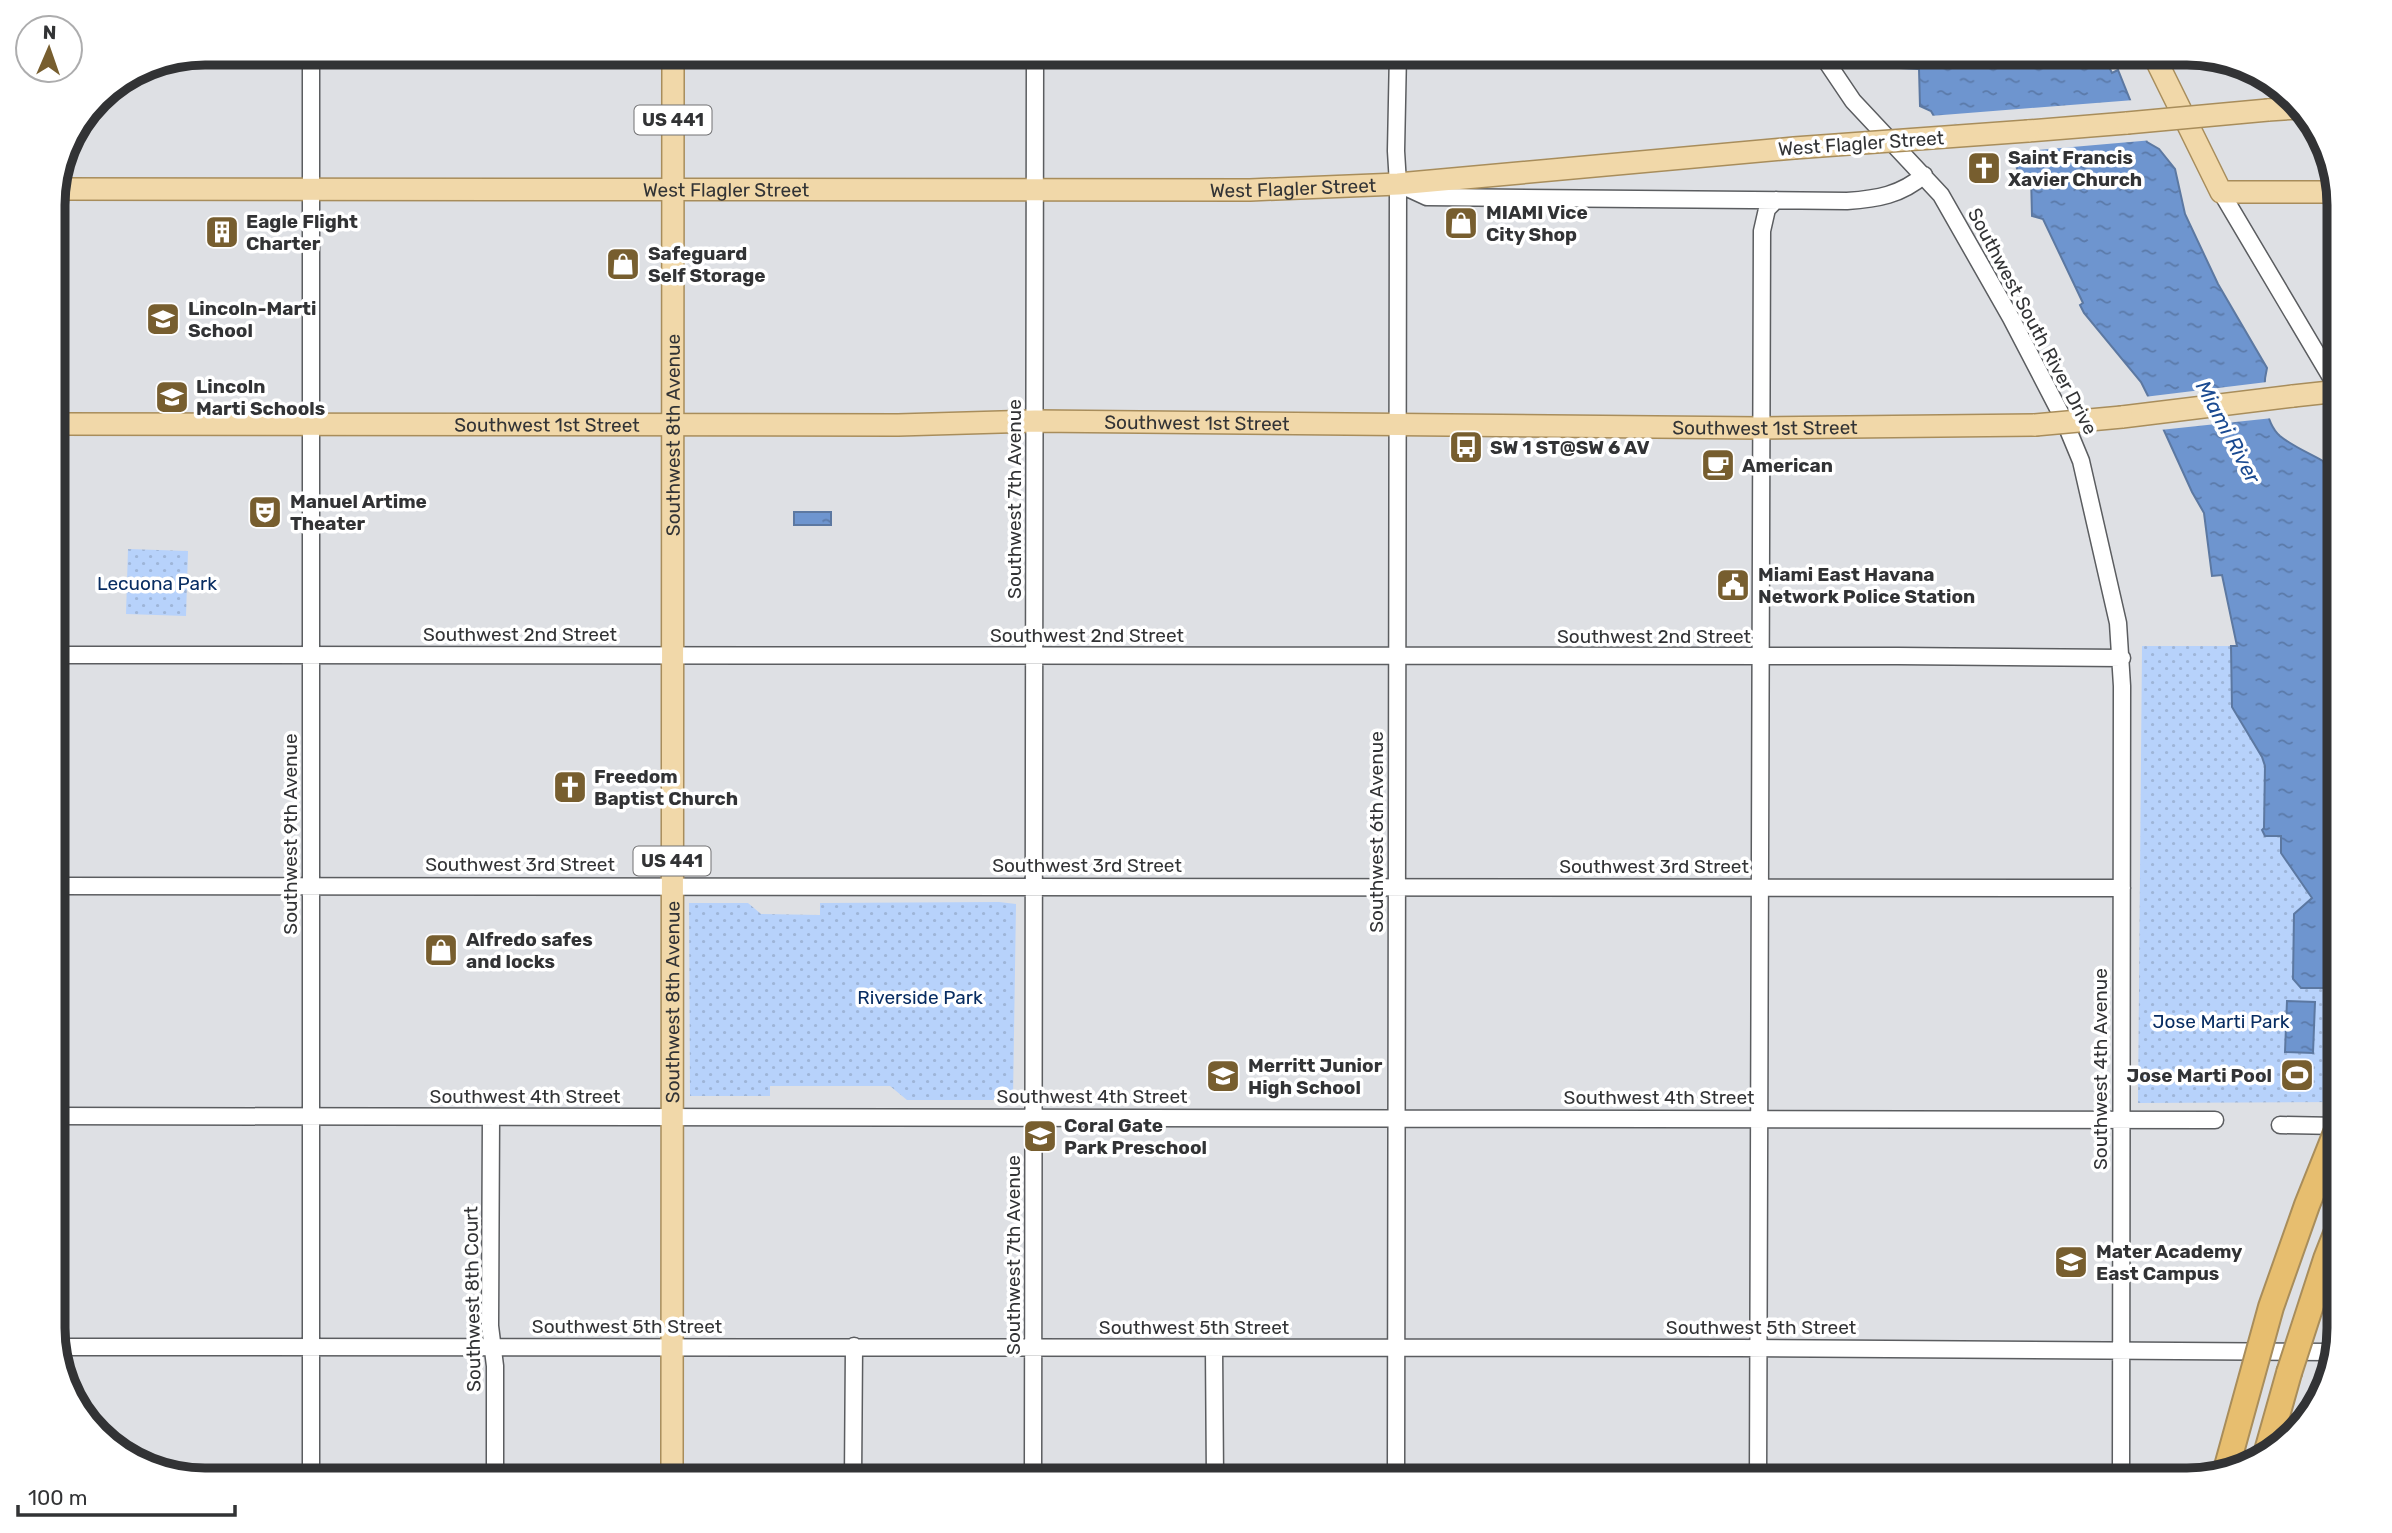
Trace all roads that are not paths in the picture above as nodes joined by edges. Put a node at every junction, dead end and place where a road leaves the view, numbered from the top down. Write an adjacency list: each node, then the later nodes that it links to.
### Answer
1 (311, 65): 10 (street, Southwest 9th Avenue)
2 (673, 65): 11 (main road, US 441)
3 (1035, 65): 13 (street, Southwest 7th Avenue)
4 (1398, 65): 9 (street, Southwest 6th Avenue)
5 (1829, 65): 8 (street, Southwest South River Drive)
6 (2158, 65): 14 (main road)
7 (2284, 105): 9 (main road, West Flagler Street, bridge)
8 (1924, 175): 16 (street, West Flagler Street); 31 (street, Southwest South River Drive)
9 (1398, 184): 13 (main road, West Flagler Street); 16 (street, West Flagler Street); 22 (street, Southwest 6th Avenue)
10 (311, 188): 11 (main road, West Flagler Street); 12 (main road, West Flagler Street); 21 (street, Southwest 9th Avenue)
11 (673, 188): 13 (main road, West Flagler Street); 23 (main road, Southwest 8th Avenue / US 441)
12 (66, 189)
13 (1035, 190): 19 (street, Southwest 7th Avenue)
14 (2221, 191): 15 (main road); 17 (street)
15 (2326, 192)
16 (1776, 200): 24 (street)
17 (2327, 369)
18 (2327, 392): 24 (main road, Southwest 1st Street, bridge)
19 (1035, 421): 22 (main road, Southwest 1st Street); 23 (main road, Southwest 1st Street); 28 (street, Southwest 7th Avenue)
20 (65, 424): 21 (main road, Southwest 1st Street)
21 (312, 424): 23 (main road, Southwest 1st Street); 27 (street, Southwest 9th Avenue)
22 (1398, 424): 24 (main road, Southwest 1st Street); 29 (street, Southwest 6th Avenue)
23 (673, 425): 26 (main road, Southwest 8th Avenue / US 441)
24 (1760, 428): 30 (street)
25 (65, 655): 27 (street, Southwest 2nd Street)
26 (672, 655): 27 (street, Southwest 2nd Street); 28 (street, Southwest 2nd Street); 34 (main road, Southwest 8th Avenue / US 441)
27 (312, 656): 32 (street, Southwest 9th Avenue)
28 (1036, 656): 29 (street, Southwest 2nd Street); 35 (street, Southwest 7th Avenue)
29 (1397, 657): 30 (street, Southwest 2nd Street); 36 (street, Southwest 6th Avenue)
30 (1760, 657): 31 (street, Southwest 2nd Street); 37 (street)
31 (2122, 658): 38 (street, Southwest 4th Avenue)
32 (311, 885): 33 (street, Southwest 3rd Street); 34 (street, Southwest 3rd Street); 41 (street, Southwest 9th Avenue)
33 (65, 886)
34 (672, 886): 35 (street, Southwest 3rd Street); 40 (main road, Southwest 8th Avenue / US 441)
35 (1034, 886): 36 (street, Southwest 3rd Street); 43 (street, Southwest 7th Avenue)
36 (1396, 887): 37 (street, Southwest 3rd Street); 44 (street, Southwest 6th Avenue)
37 (1759, 887): 38 (street, Southwest 3rd Street); 45 (street)
38 (2122, 888): 46 (street, Southwest 4th Avenue)
39 (65, 1116): 41 (street, Southwest 4th Street)
40 (672, 1116): 42 (street, Southwest 4th Street); 43 (street, Southwest 4th Street); 52 (main road, Southwest 8th Avenue / US 441)
41 (310, 1117): 42 (street, Southwest 4th Street); 54 (street, Southwest 9th Avenue)
42 (491, 1117): 57 (street, Southwest 8th Court)
43 (1033, 1117): 44 (street, Southwest 4th Street); 55 (street, Southwest 7th Avenue)
44 (1396, 1117): 45 (street, Southwest 4th Street); 59 (street, Southwest 6th Avenue)
45 (1758, 1118): 46 (street, Southwest 4th Street); 60 (street)
46 (2121, 1119): 47 (street, Southwest 4th Street); 61 (street, Southwest 4th Avenue)
47 (2215, 1120)
48 (2280, 1125): 49 (street)
49 (2327, 1126)
50 (2327, 1158): 64 (highway, bridge)
51 (2327, 1257): 63 (highway, bridge)
52 (672, 1346): 53 (street, Southwest 5th Street); 57 (street, Southwest 5th Street); 67 (main road, Southwest 8th Avenue / US 441)
53 (854, 1346): 55 (street, Southwest 5th Street); 68 (street)
54 (310, 1347): 56 (street, Southwest 5th Street); 57 (street, Southwest 5th Street); 65 (street, Southwest 9th Avenue)
55 (1033, 1347): 58 (street, Southwest 5th Street); 69 (street, Southwest 7th Avenue)
56 (66, 1348)
57 (493, 1348): 66 (street, Southwest 8th Court)
58 (1214, 1348): 59 (street, Southwest 5th Street); 70 (street)
59 (1396, 1348): 60 (street, Southwest 5th Street); 71 (street, Southwest 6th Avenue)
60 (1759, 1348): 61 (street, Southwest 5th Street); 72 (street)
61 (2120, 1350): 62 (street, Southwest 5th Street); 73 (street, Southwest 4th Avenue)
62 (2325, 1352)
63 (2270, 1440)
64 (2228, 1462)
65 (311, 1468)
66 (495, 1468)
67 (672, 1468)
68 (853, 1468)
69 (1033, 1468)
70 (1214, 1468)
71 (1396, 1468)
72 (1758, 1468)
73 (2121, 1468)

